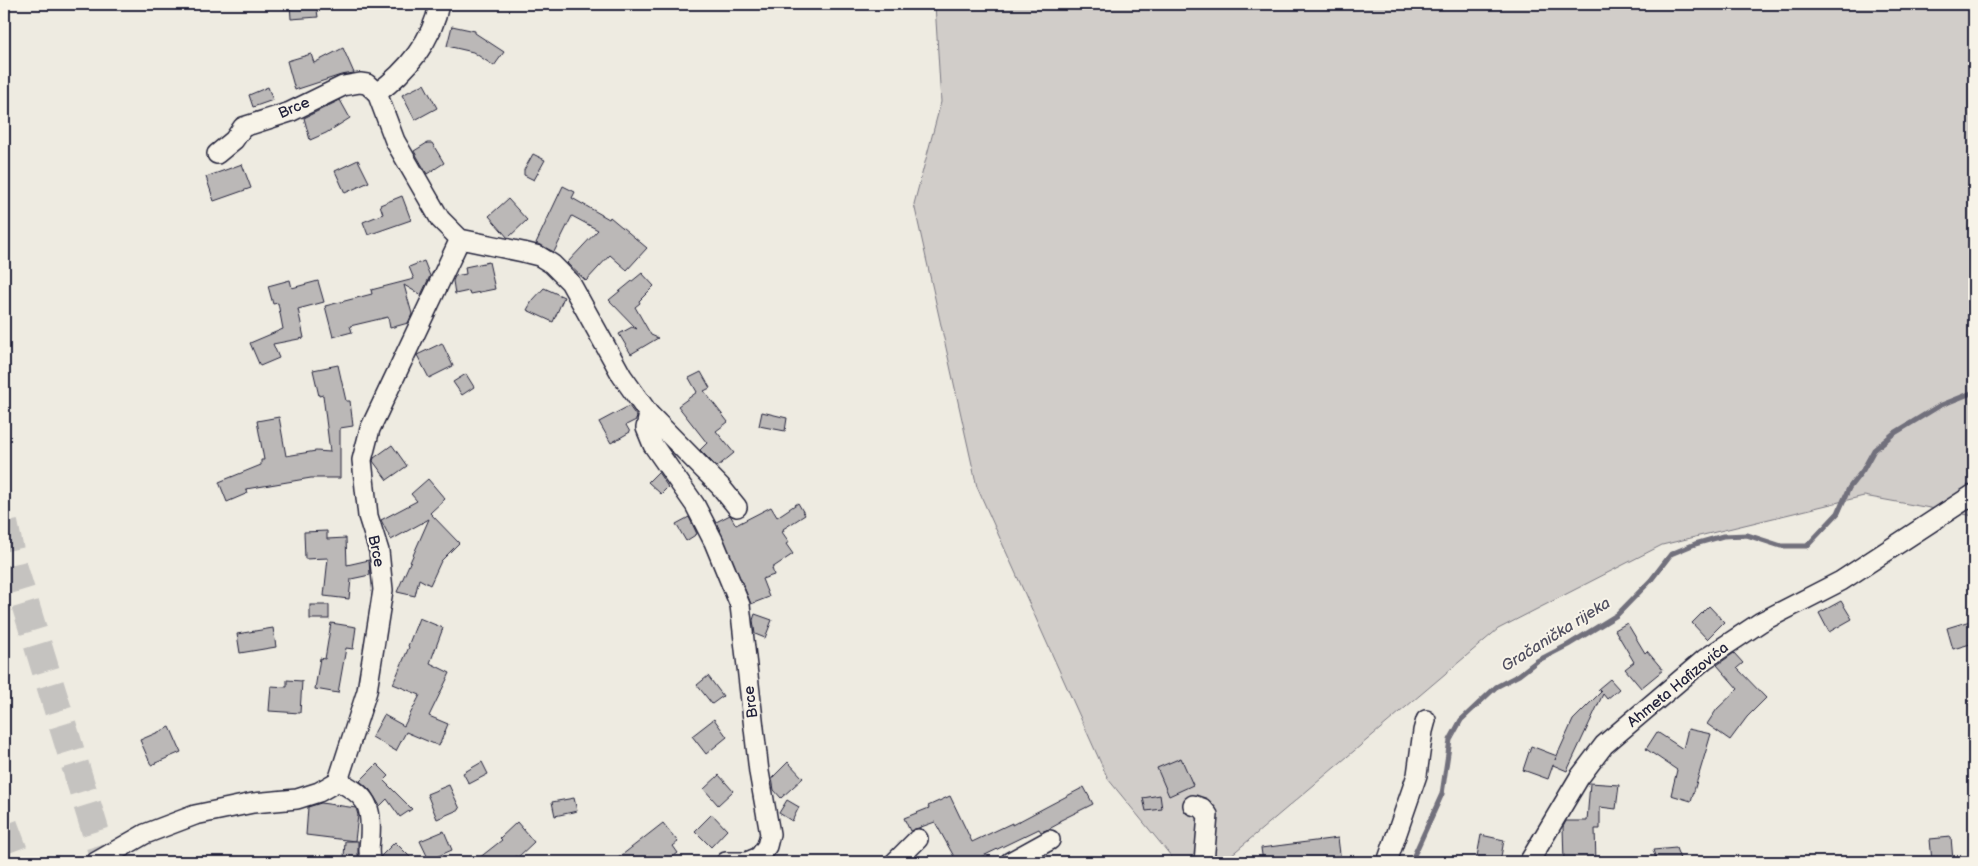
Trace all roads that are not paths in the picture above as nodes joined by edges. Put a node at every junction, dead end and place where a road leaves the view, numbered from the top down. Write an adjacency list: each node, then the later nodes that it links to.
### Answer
1 (440, 4): 2 (street)
2 (377, 93): 3 (street, Brce); 4 (street)
3 (217, 154)
4 (460, 239): 5 (street); 9 (street, Brce)
5 (649, 414): 7 (street); 15 (street, Brce)
6 (1974, 494): 20 (street, Ahmeta Hafizovića)
7 (738, 507)
8 (1426, 720): 19 (street)
9 (338, 781): 13 (street); 14 (street)
10 (1193, 806): 18 (street)
11 (918, 839): 16 (street)
12 (1050, 840): 17 (street)
13 (96, 862)
14 (371, 862)
15 (726, 862)
16 (895, 862)
17 (1010, 862)
18 (1204, 862)
19 (1387, 862)
20 (1529, 862)

